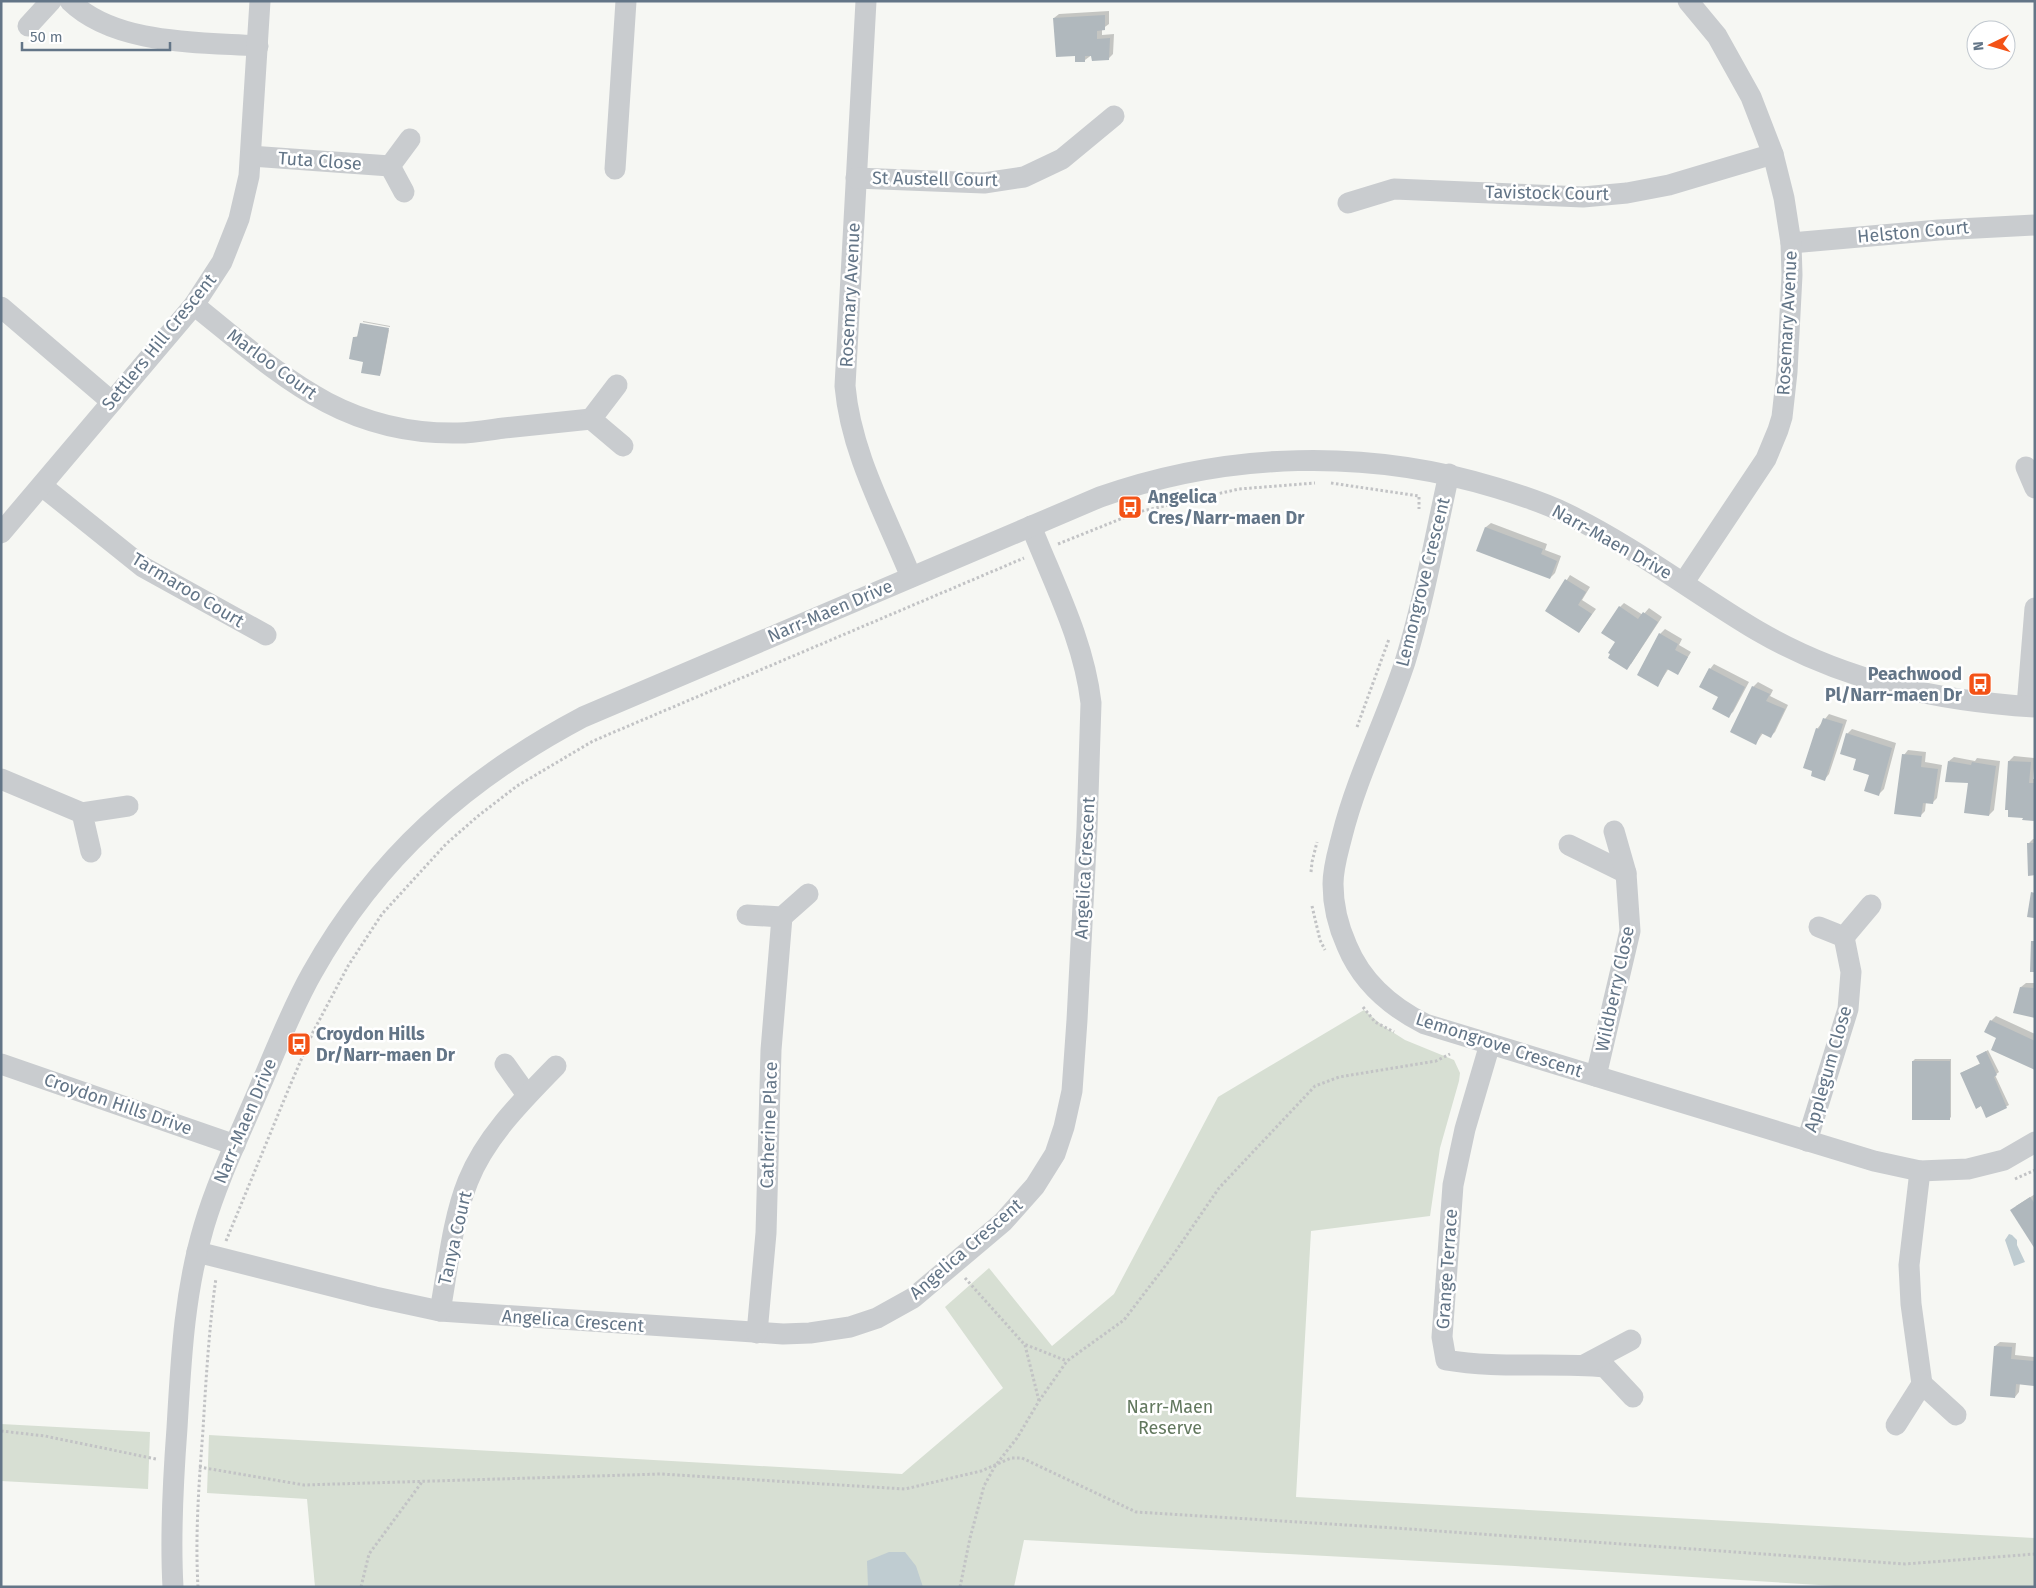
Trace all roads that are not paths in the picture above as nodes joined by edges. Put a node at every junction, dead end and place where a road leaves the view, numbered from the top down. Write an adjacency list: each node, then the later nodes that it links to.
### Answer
1 (51, 1): 7 (street)
2 (70, 1): 8 (street)
3 (260, 1): 8 (street, Settlers Hill Crescent)
4 (626, 1): 14 (street)
5 (866, 1): 15 (street, Rosemary Avenue)
6 (1688, 1): 11 (street, Rosemary Avenue)
7 (28, 26)
8 (258, 46): 12 (street, Settlers Hill Crescent)
9 (1114, 116): 15 (street, St Austell Court)
10 (410, 139): 13 (street)
11 (1773, 154): 17 (street, Tavistock Court); 19 (street, Rosemary Avenue)
12 (251, 156): 13 (street, Tuta Close); 20 (street, Settlers Hill Crescent)
13 (390, 166): 16 (street)
14 (616, 170)
15 (856, 178): 32 (street, Rosemary Avenue)
16 (404, 192)
17 (1348, 203)
18 (2035, 224): 19 (street, Helston Court)
19 (1791, 243): 33 (street, Rosemary Avenue)
20 (194, 305): 23 (street, Settlers Hill Crescent); 24 (street, Marloo Court)
21 (1, 307): 23 (street)
22 (617, 385): 24 (street)
23 (112, 402): 28 (street, Settlers Hill Crescent)
24 (591, 419): 25 (street)
25 (623, 446)
26 (2026, 467): 29 (street)
27 (1449, 474): 30 (street, Narr-Maen Drive); 33 (street, Narr-Maen Drive); 50 (street, Lemongrove Crescent)
28 (42, 486): 31 (street, Settlers Hill Crescent); 35 (street, Tarmaroo Court)
29 (2035, 488)
30 (1031, 526): 32 (street, Narr-Maen Drive); 62 (street, Angelica Crescent)
31 (1, 533)
32 (911, 577): 58 (street, Narr-Maen Drive)
33 (1684, 582): 36 (street, Narr-Maen Drive)
34 (2035, 608): 36 (street)
35 (266, 636)
36 (2031, 706)
37 (1, 779): 39 (street)
38 (128, 806): 39 (street)
39 (82, 813): 42 (street)
40 (1614, 831): 43 (street, Wildberry Close)
41 (1569, 845): 43 (street)
42 (91, 852)
43 (1626, 872): 54 (street, Wildberry Close)
44 (808, 894): 47 (street)
45 (1872, 905): 49 (street)
46 (747, 915): 47 (street)
47 (782, 917): 62 (street, Catherine Place)
48 (1819, 927): 49 (street)
49 (1844, 937): 56 (street, Applegum Close)
50 (1490, 1044): 54 (street, Lemongrove Crescent); 64 (street, Grange Terrace)
51 (1, 1064): 58 (street, Croydon Hills Drive)
52 (505, 1064): 55 (street)
53 (556, 1066): 55 (street, Tanya Court)
54 (1596, 1076): 56 (street, Lemongrove Crescent)
55 (528, 1095): 61 (street, Tanya Court)
56 (1807, 1141): 59 (street, Lemongrove Crescent)
57 (2035, 1142): 59 (street, Lemongrove Crescent)
58 (235, 1145): 60 (street, Narr-Maen Drive)
59 (1920, 1171): 65 (street)
60 (197, 1252): 61 (street, Angelica Crescent); 69 (street, Narr-Maen Drive)
61 (440, 1311): 62 (street, Angelica Crescent)
62 (757, 1333)
63 (1631, 1340): 64 (street, Grange Terrace)
64 (1584, 1365): 66 (street, Grange Terrace)
65 (1922, 1384): 67 (street); 68 (street)
66 (1632, 1397)
67 (1956, 1415)
68 (1896, 1425)
69 (173, 1587)

